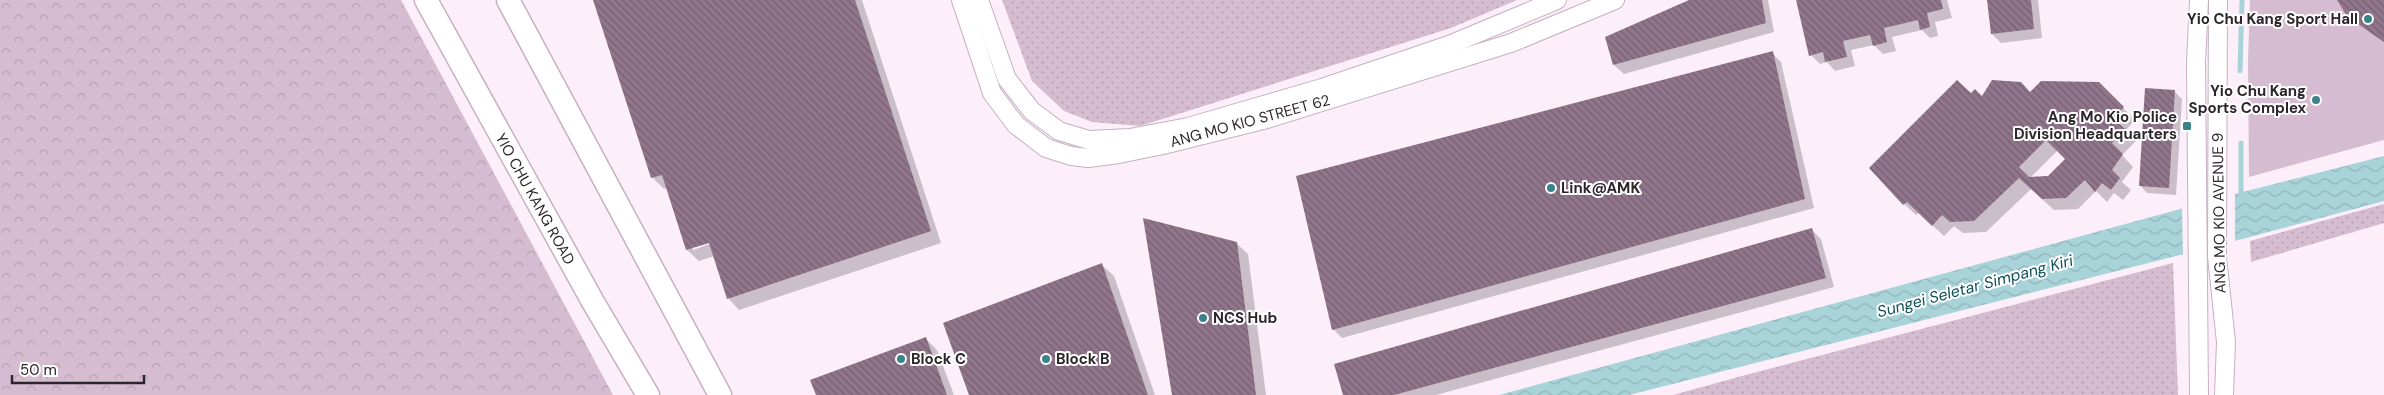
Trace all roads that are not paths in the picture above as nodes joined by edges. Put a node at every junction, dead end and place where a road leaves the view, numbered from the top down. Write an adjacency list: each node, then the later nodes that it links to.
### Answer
1 (426, 0): 10 (main road, YIO CHU KANG ROAD)
2 (440, 0): 10 (main road)
3 (508, 0): 12 (main road)
4 (961, 0): 7 (street, ANG MO KIO STREET 62)
5 (979, 0): 6 (street, ANG MO KIO STREET 62)
6 (1557, 0)
7 (1616, 0)
8 (2199, 0): 13 (street, ANG MO KIO AVENUE 9)
9 (2218, 0): 14 (street, ANG MO KIO AVENUE 9)
10 (442, 31): 11 (main road, YIO CHU KANG ROAD)
11 (648, 395)
12 (720, 395)
13 (2199, 395)
14 (2224, 395)

